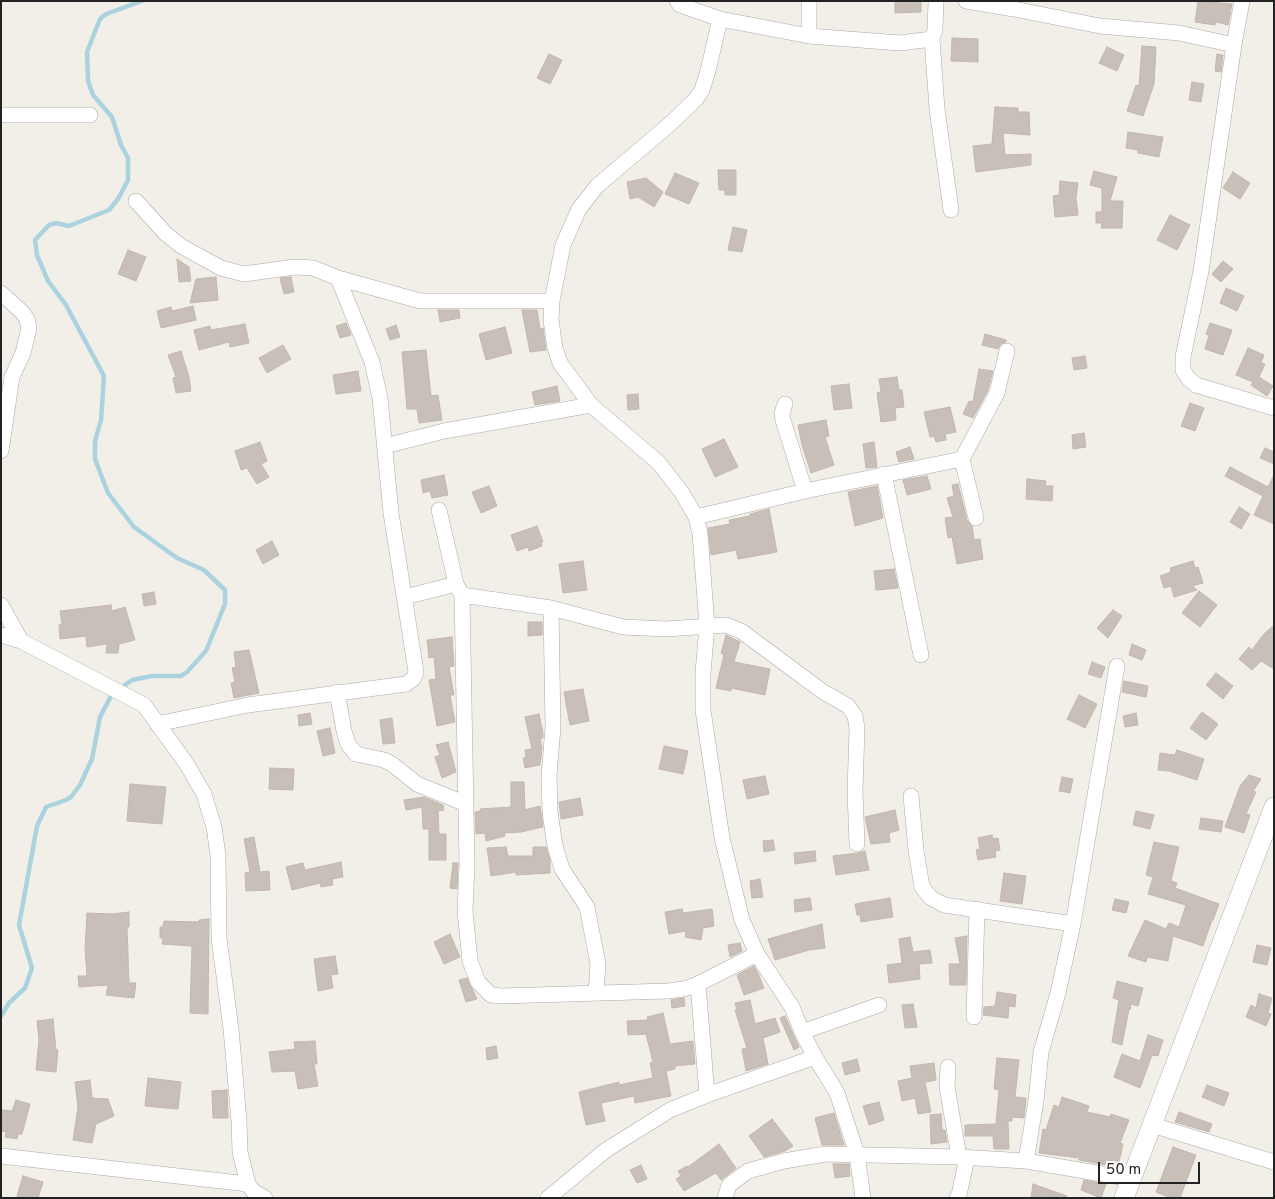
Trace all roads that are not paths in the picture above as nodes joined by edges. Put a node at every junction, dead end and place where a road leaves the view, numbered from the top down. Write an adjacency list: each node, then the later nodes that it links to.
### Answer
1 (677, 1): 6 (street)
2 (809, 1): 7 (street)
3 (936, 1): 8 (street)
4 (966, 1): 9 (street)
5 (1242, 1): 9 (street)
6 (720, 19): 7 (street); 16 (street)
7 (809, 36): 8 (street)
8 (932, 40): 13 (street)
9 (1234, 45): 20 (street)
10 (1, 115): 11 (street)
11 (90, 115)
12 (136, 201): 14 (street)
13 (951, 210)
14 (338, 278): 16 (street); 21 (street)
15 (1, 293): 22 (street)
16 (552, 302): 19 (street)
17 (1007, 351): 23 (street)
18 (785, 404): 25 (street)
19 (591, 405): 21 (street); 27 (street)
20 (1274, 408)
21 (385, 446): 30 (street)
22 (1, 450)
23 (962, 459): 24 (street); 28 (street)
24 (884, 474): 25 (street); 36 (street)
25 (805, 491): 27 (street)
26 (439, 510): 29 (street)
27 (696, 517): 33 (street)
28 (976, 518)
29 (459, 590): 30 (street); 32 (street); 41 (street)
30 (405, 597): 38 (street)
31 (1, 606): 35 (street)
32 (551, 608): 33 (street); 48 (street)
33 (707, 626): 43 (street); 46 (street)
34 (1, 634): 35 (street)
35 (21, 641): 39 (street)
36 (921, 655)
37 (1117, 666): 45 (street)
38 (337, 692): 39 (street); 41 (street)
39 (157, 724): 62 (street)
40 (912, 796): 44 (street)
41 (466, 804): 48 (street)
42 (1274, 807): 55 (street)
43 (857, 844)
44 (977, 909): 45 (street); 50 (street)
45 (1073, 924): 59 (street)
46 (757, 954): 47 (street); 51 (street)
47 (698, 984): 48 (street); 54 (street)
48 (596, 993)
49 (879, 1005): 51 (street)
50 (974, 1017)
51 (802, 1032): 52 (street)
52 (815, 1057): 54 (street); 56 (street)
53 (948, 1067): 58 (street)
54 (707, 1095): 64 (street)
55 (1152, 1125): 60 (street); 61 (street)
56 (857, 1154): 58 (street); 65 (street); 66 (street)
57 (1, 1156): 62 (street)
58 (963, 1158): 59 (street); 67 (street)
59 (1026, 1161): 61 (street)
60 (1274, 1162)
61 (1132, 1179): 68 (street)
62 (248, 1184): 63 (street)
63 (264, 1198)
64 (548, 1198)
65 (725, 1198)
66 (863, 1198)
67 (956, 1198)
68 (1124, 1198)

